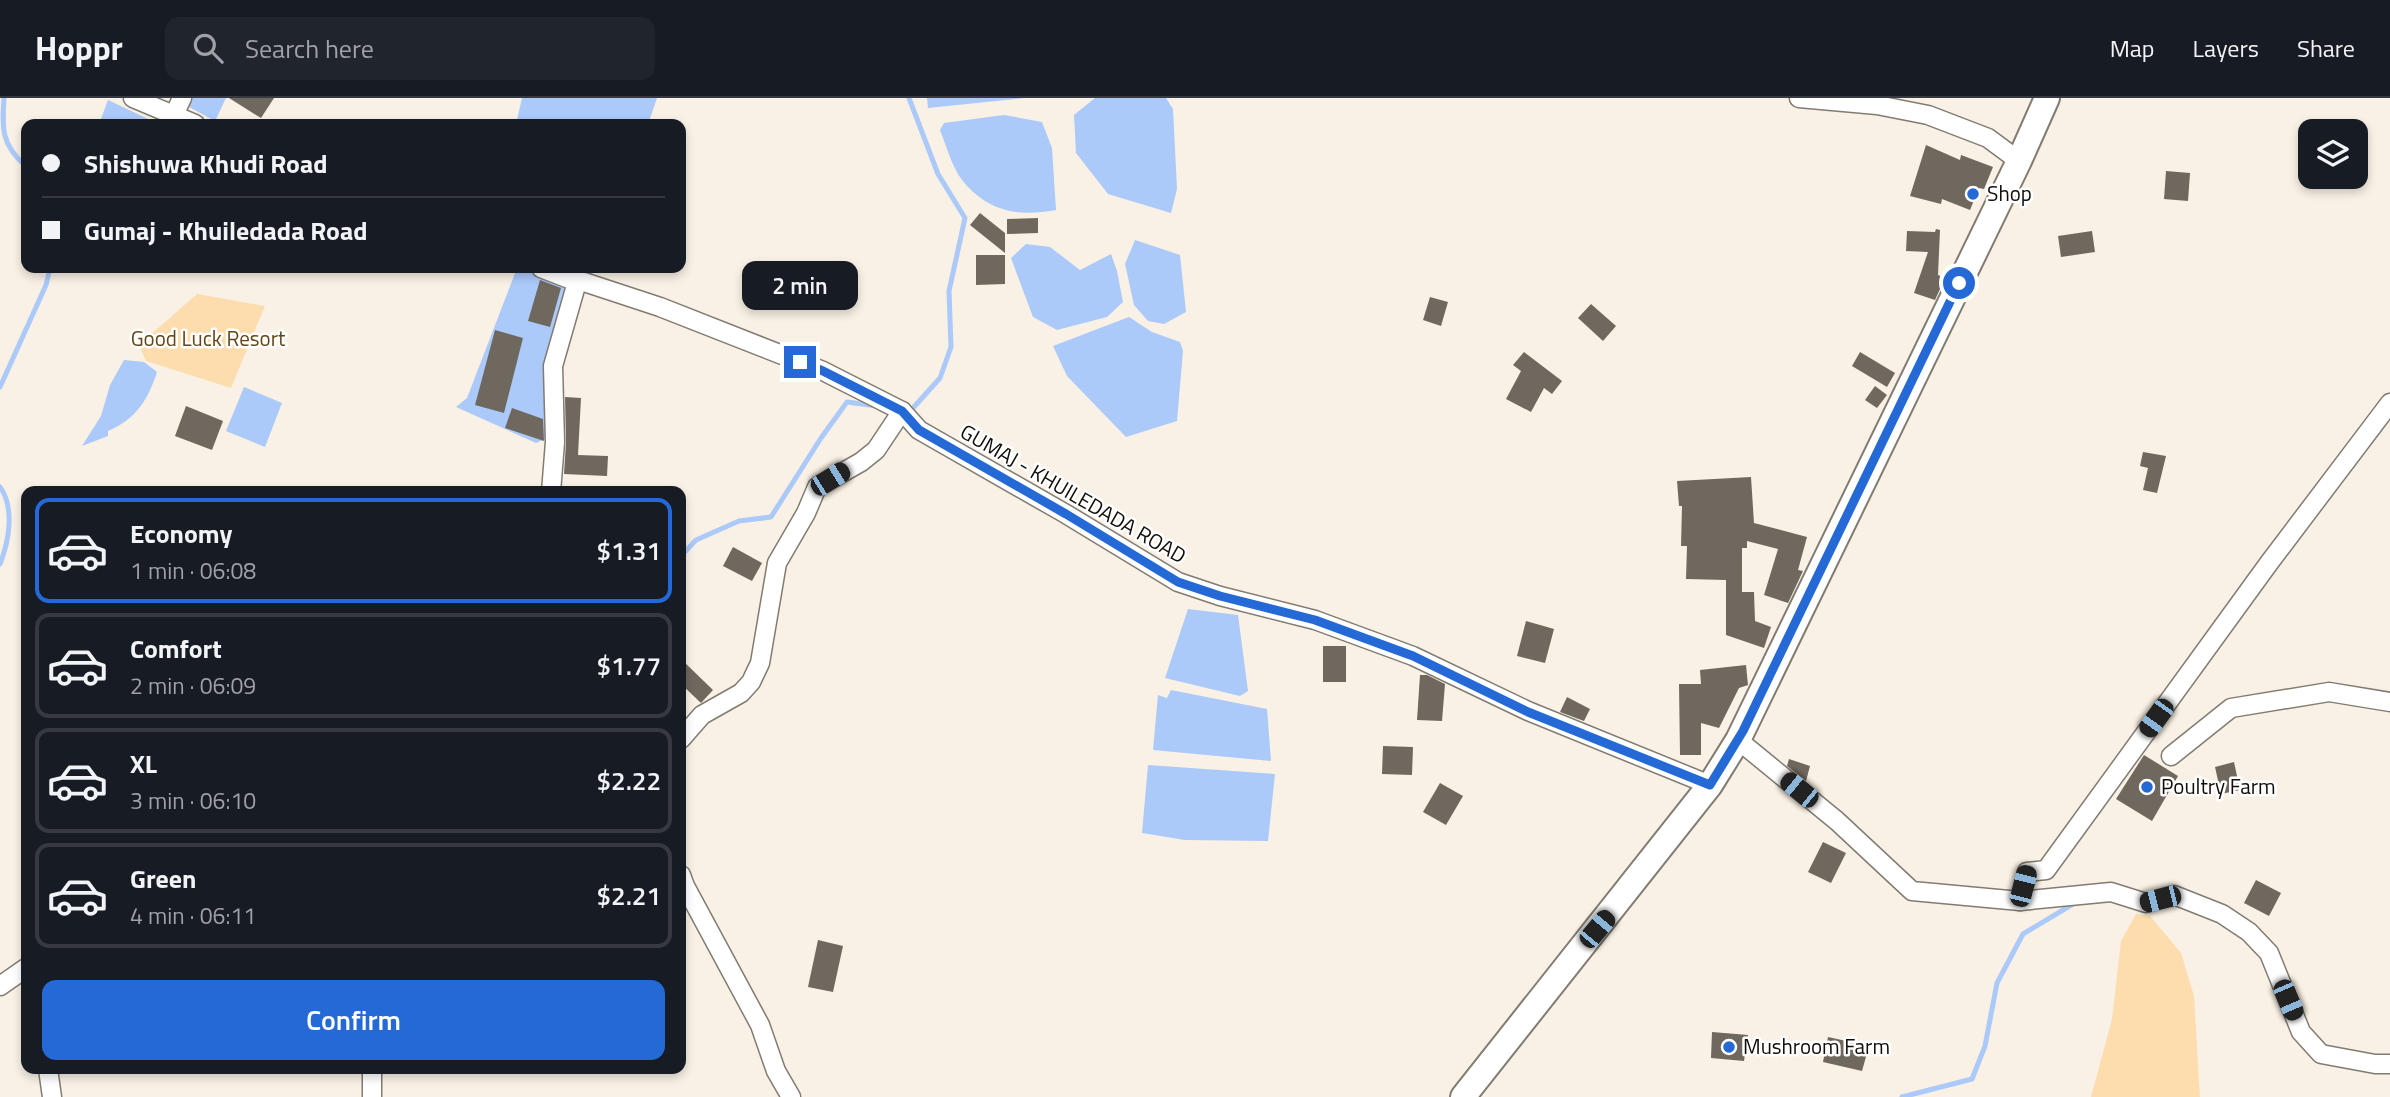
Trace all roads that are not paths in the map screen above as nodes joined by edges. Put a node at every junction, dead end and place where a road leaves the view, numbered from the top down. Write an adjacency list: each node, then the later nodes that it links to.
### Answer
1 (133, 98): 5 (street)
2 (182, 98): 5 (street)
3 (1799, 98): 7 (street)
4 (2047, 98): 7 (main road)
5 (174, 115): 6 (street)
6 (183, 119)
7 (2019, 162): 15 (main road)
8 (554, 273): 9 (street, GUMAJ - KHUILEDADA ROAD)
9 (577, 282): 11 (street, GUMAJ - KHUILEDADA ROAD); 12 (street)
10 (2390, 403): 19 (street)
11 (902, 411): 14 (street); 17 (street, GUMAJ - KHUILEDADA ROAD)
12 (551, 486)
13 (2390, 702): 16 (street)
14 (686, 733)
15 (1738, 740): 17 (main road); 19 (street)
16 (2171, 756)
17 (1710, 785): 28 (main road)
18 (686, 888): 27 (street)
19 (2020, 901): 22 (street)
20 (21, 971): 21 (street)
21 (0, 986)
22 (2390, 1064)
23 (49, 1074): 25 (street)
24 (372, 1074): 26 (street)
25 (52, 1097)
26 (372, 1097)
27 (791, 1097)
28 (1463, 1097)

